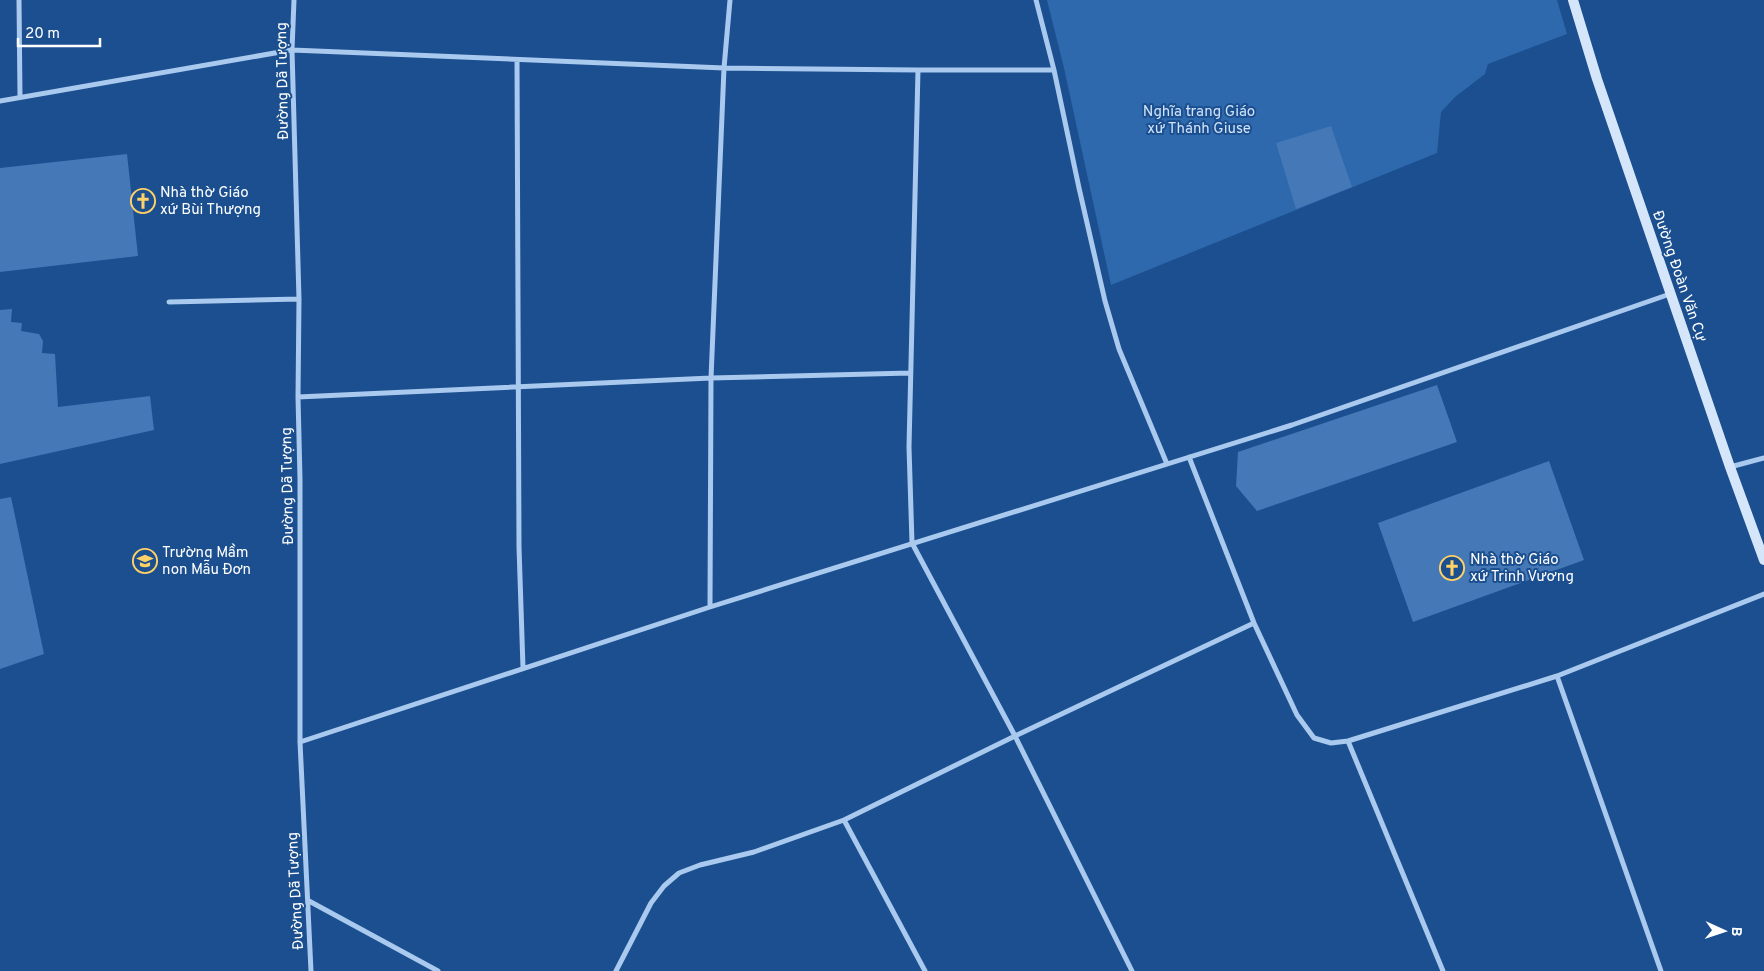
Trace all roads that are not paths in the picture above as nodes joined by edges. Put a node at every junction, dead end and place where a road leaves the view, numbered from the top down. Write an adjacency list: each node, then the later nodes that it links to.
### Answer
1 (19, 0): 11 (street)
2 (294, 0): 6 (street, Đường Dã Tượng)
3 (730, 0): 8 (street)
4 (1036, 0): 10 (street)
5 (1573, 0): 13 (street, Đường Đoàn Văn Cự)
6 (292, 50): 7 (street); 11 (street); 14 (street, Đường Dã Tượng)
7 (517, 60): 8 (street); 18 (street)
8 (724, 68): 9 (street); 17 (street)
9 (918, 70): 10 (street); 16 (street)
10 (1054, 70): 22 (street)
11 (20, 97): 12 (street)
12 (0, 101)
13 (1670, 294): 20 (street); 23 (street, Đường Đoàn Văn Cự)
14 (299, 299): 15 (street); 19 (street, Đường Dã Tượng)
15 (169, 302)
16 (910, 373): 17 (street); 24 (street)
17 (711, 378): 18 (street); 27 (street)
18 (518, 387): 19 (street); 29 (street)
19 (298, 397): 33 (street, Đường Dã Tượng)
20 (1189, 457): 22 (street); 28 (street)
21 (1764, 458): 23 (street)
22 (1167, 464): 24 (street)
23 (1730, 467): 25 (street, Đường Đoàn Văn Cự)
24 (912, 543): 27 (street); 31 (street)
25 (1764, 560)
26 (1764, 594): 30 (street)
27 (710, 606): 29 (street)
28 (1254, 623): 31 (street); 32 (street)
29 (523, 668): 33 (street)
30 (1558, 676): 32 (street); 42 (street)
31 (1015, 736): 34 (street); 40 (street)
32 (1348, 741): 41 (street)
33 (300, 742): 35 (street, Đường Dã Tượng)
34 (844, 820): 38 (street); 39 (street)
35 (309, 901): 36 (street, Đường Dã Tượng); 37 (street)
36 (311, 971)
37 (438, 971)
38 (616, 971)
39 (925, 971)
40 (1132, 971)
41 (1443, 971)
42 (1661, 971)

